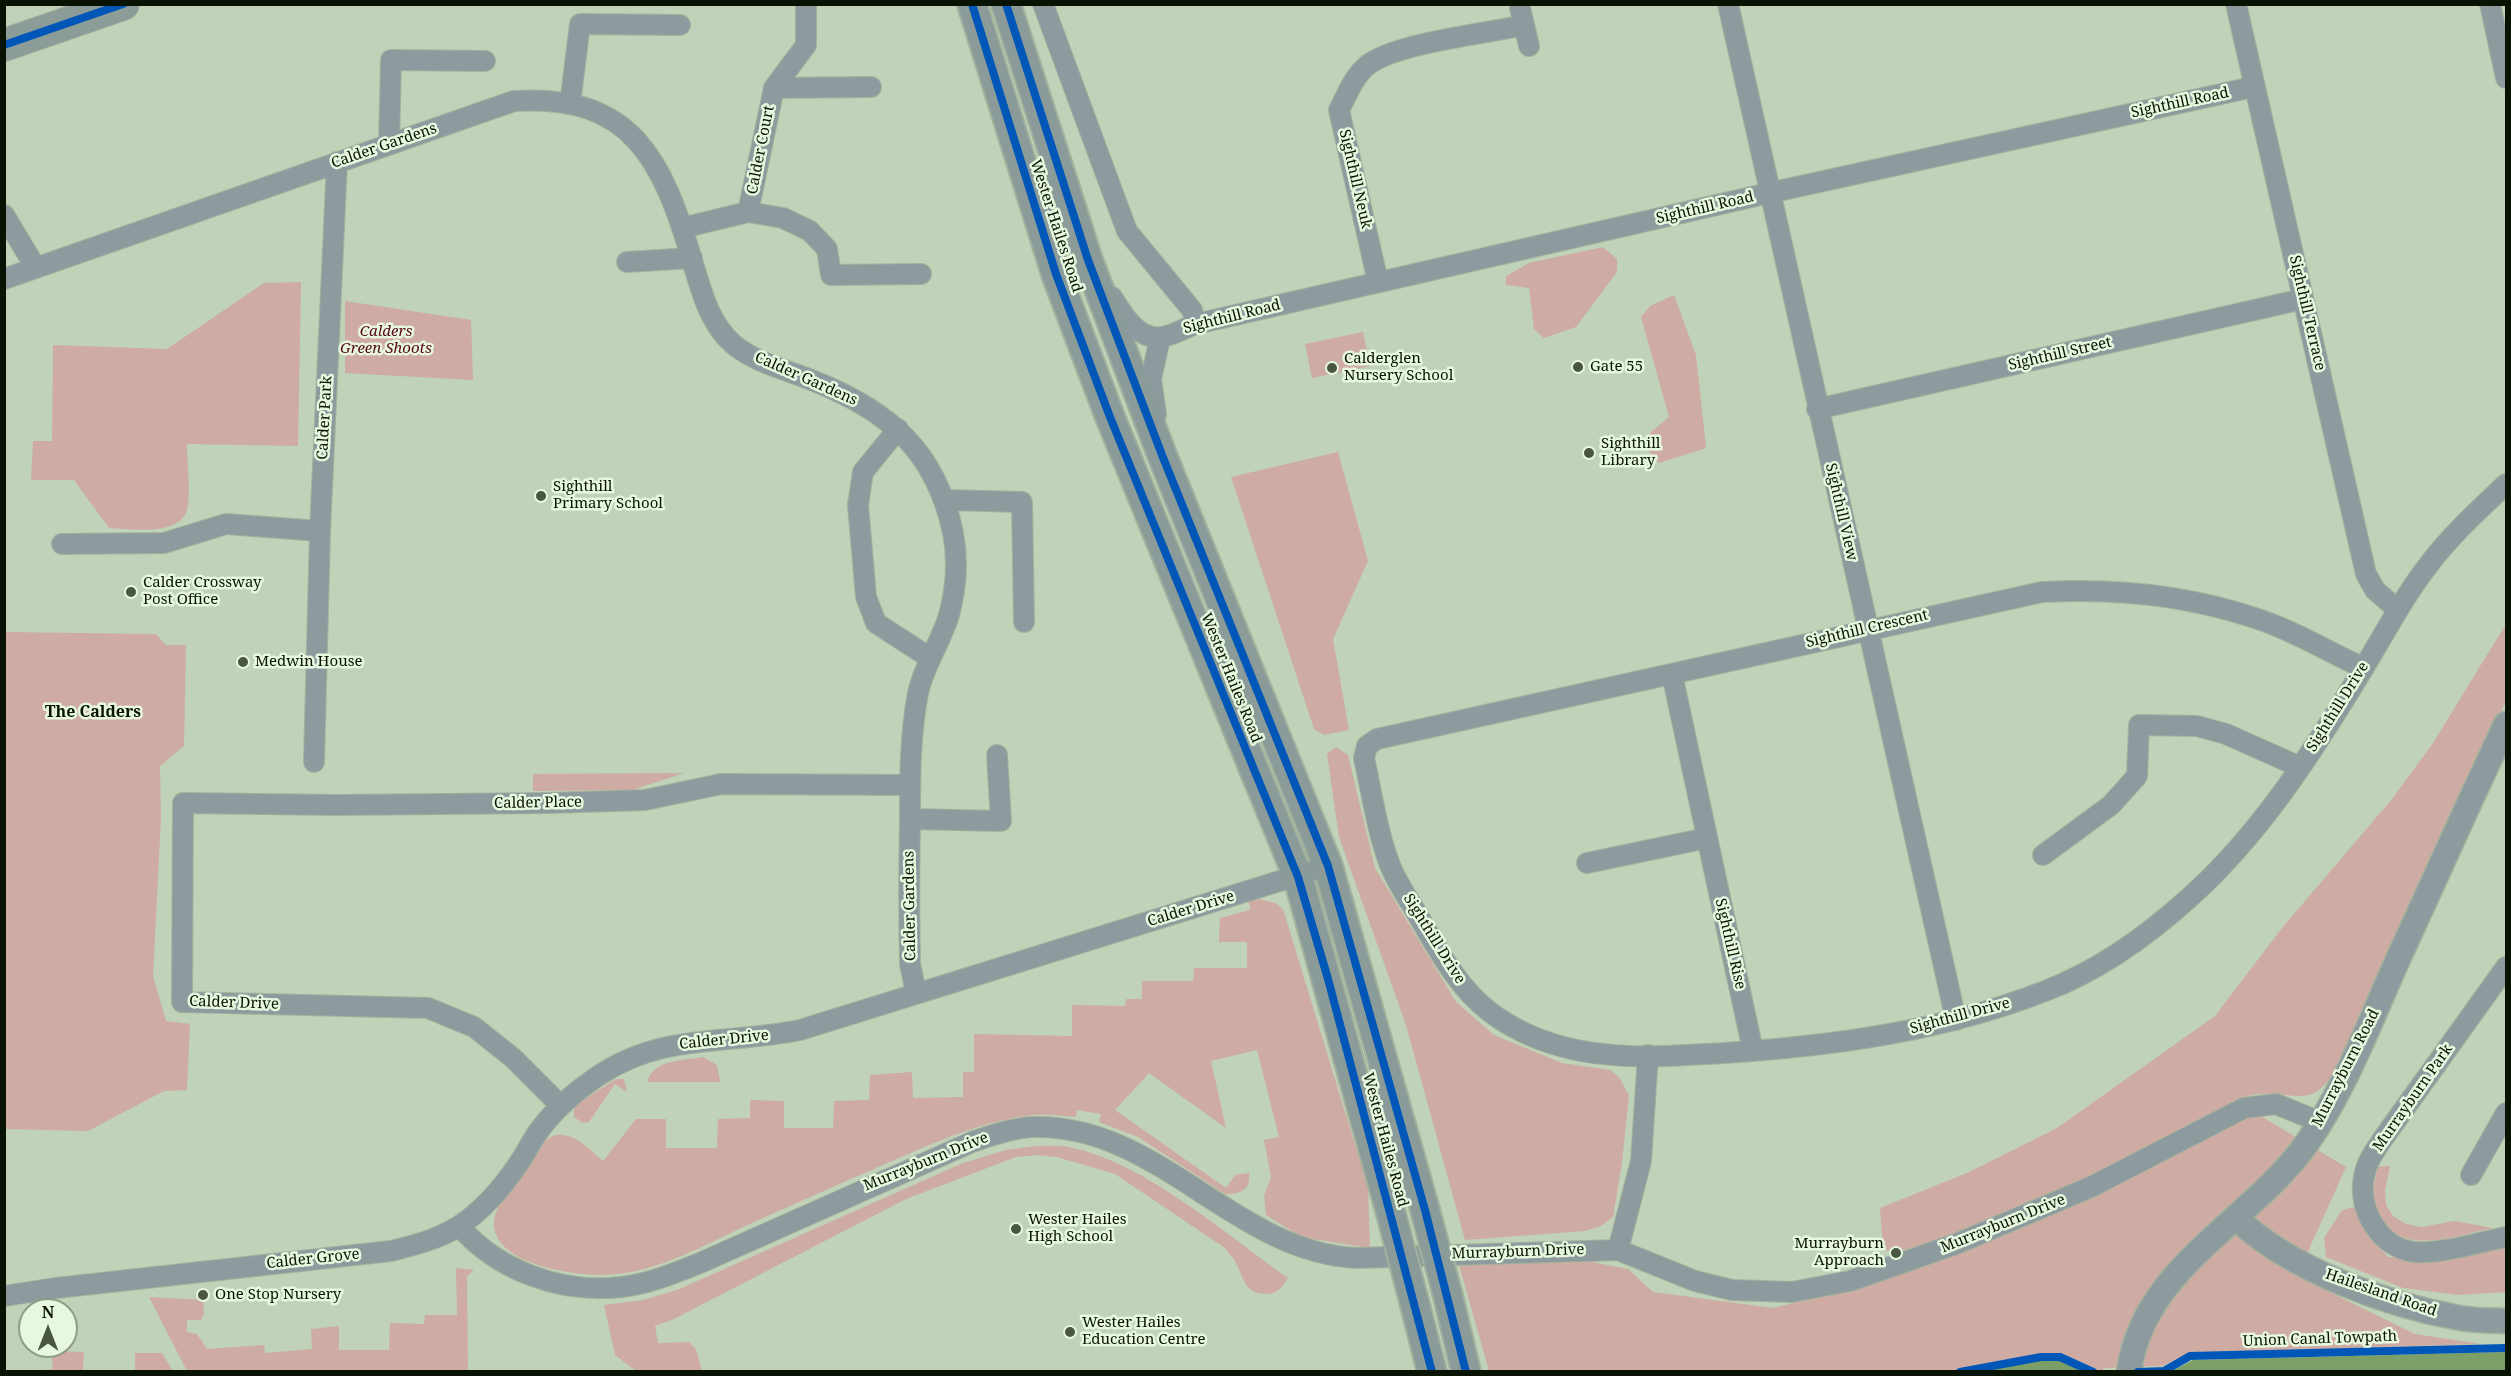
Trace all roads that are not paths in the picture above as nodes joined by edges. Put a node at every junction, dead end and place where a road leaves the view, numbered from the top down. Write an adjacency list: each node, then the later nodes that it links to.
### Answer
1 (123, 4): 10 (main road)
2 (806, 4): 16 (street, Calder Court)
3 (972, 4): 59 (main road, Wester Hailes Road)
4 (1006, 4): 25 (main road, Wester Hailes Road)
5 (1044, 4): 32 (street)
6 (1728, 4): 20 (street, Sighthill View)
7 (2236, 4): 15 (street, Sighthill Terrace)
8 (2490, 4): 13 (street)
9 (680, 25): 17 (street)
10 (4, 45)
11 (1529, 46): 30 (street, Sighthill Neuk)
12 (485, 62): 18 (street)
13 (2506, 78)
14 (871, 87): 16 (street, Calder Court)
15 (2253, 87): 20 (street, Sighthill Road); 31 (street, Sighthill Terrace)
16 (774, 88): 21 (street, Calder Court)
17 (570, 104): 18 (street, Calder Gardens); 23 (street, Calder Gardens)
18 (389, 144): 19 (street, Calder Gardens)
19 (337, 162): 27 (street, Calder Gardens); 39 (street, Calder Park)
20 (1769, 193): 30 (street, Sighthill Road); 34 (street, Sighthill View)
21 (748, 212): 23 (street, Calder Court); 28 (street, Calder Court)
22 (4, 215): 27 (street)
23 (682, 228): 24 (street, Calder Gardens)
24 (692, 258): 26 (street); 35 (street, Calder Gardens)
25 (1088, 260): 33 (street); 36 (main road, Wester Hailes Road)
26 (627, 262)
27 (36, 268): 29 (street, Calder Gardens)
28 (921, 274)
29 (4, 279)
30 (1378, 282): 32 (street, Sighthill Road)
31 (2303, 299): 34 (street, Sighthill Street); 41 (street, Sighthill Terrace)
32 (1196, 324): 33 (street, Sighthill Road)
33 (1160, 338): 36 (street)
34 (1817, 409): 43 (street, Sighthill View)
35 (898, 429): 38 (street, Calder Gardens); 44 (street)
36 (1162, 455): 58 (main road, Wester Hailes Road)
37 (2506, 484): 41 (street, Sighthill Drive)
38 (946, 500): 42 (street); 44 (street, Calder Gardens)
39 (320, 531): 40 (street); 50 (street, Calder Park)
40 (62, 544)
41 (2398, 610): 45 (street, Sighthill Drive)
42 (1024, 622)
43 (1867, 630): 45 (street, Sighthill Crescent); 46 (street, Sighthill Crescent); 62 (street, Sighthill View)
44 (930, 658): 52 (street, Calder Gardens)
45 (2364, 668): 51 (street, Sighthill Drive)
46 (1672, 674): 48 (street, Sighthill Crescent); 55 (street, Sighthill Rise)
47 (2506, 724): 67 (street, Murrayburn Road)
48 (1367, 746): 64 (street, Sighthill Drive)
49 (997, 755): 53 (street)
50 (314, 762)
51 (2300, 767): 56 (street); 62 (street, Sighthill Drive)
52 (909, 785): 53 (street, Calder Gardens); 54 (street, Calder Place)
53 (910, 819): 61 (street, Calder Gardens)
54 (183, 820): 65 (street, Calder Drive)
55 (1707, 838): 57 (street); 63 (street, Sighthill Rise)
56 (2043, 855)
57 (1587, 862)
58 (1328, 866): 59 (street, Calder Drive); 77 (main road, Wester Hailes Road, bridge)
59 (1298, 877): 61 (street, Calder Drive); 76 (main road, Wester Hailes Road, bridge)
60 (2504, 978): 71 (street, Murrayburn Park)
61 (916, 993): 65 (street, Calder Drive)
62 (1956, 1020): 63 (street, Sighthill Drive)
63 (1753, 1051): 64 (street, Sighthill Drive)
64 (1648, 1056): 72 (street)
65 (560, 1105): 70 (street, Calder Grove)
66 (2506, 1113): 68 (street)
67 (2320, 1122): 69 (street, Murrayburn Road); 72 (street, Murrayburn Drive)
68 (2471, 1175)
69 (2236, 1218): 74 (street, Hailesland Road); 75 (street, Murrayburn Road)
70 (459, 1226): 72 (street, Murrayburn Drive); 73 (street, Calder Grove)
71 (2506, 1237)
72 (1618, 1250)
73 (4, 1296)
74 (2506, 1320)
75 (2131, 1360)
76 (1432, 1371)
77 (1466, 1371)

